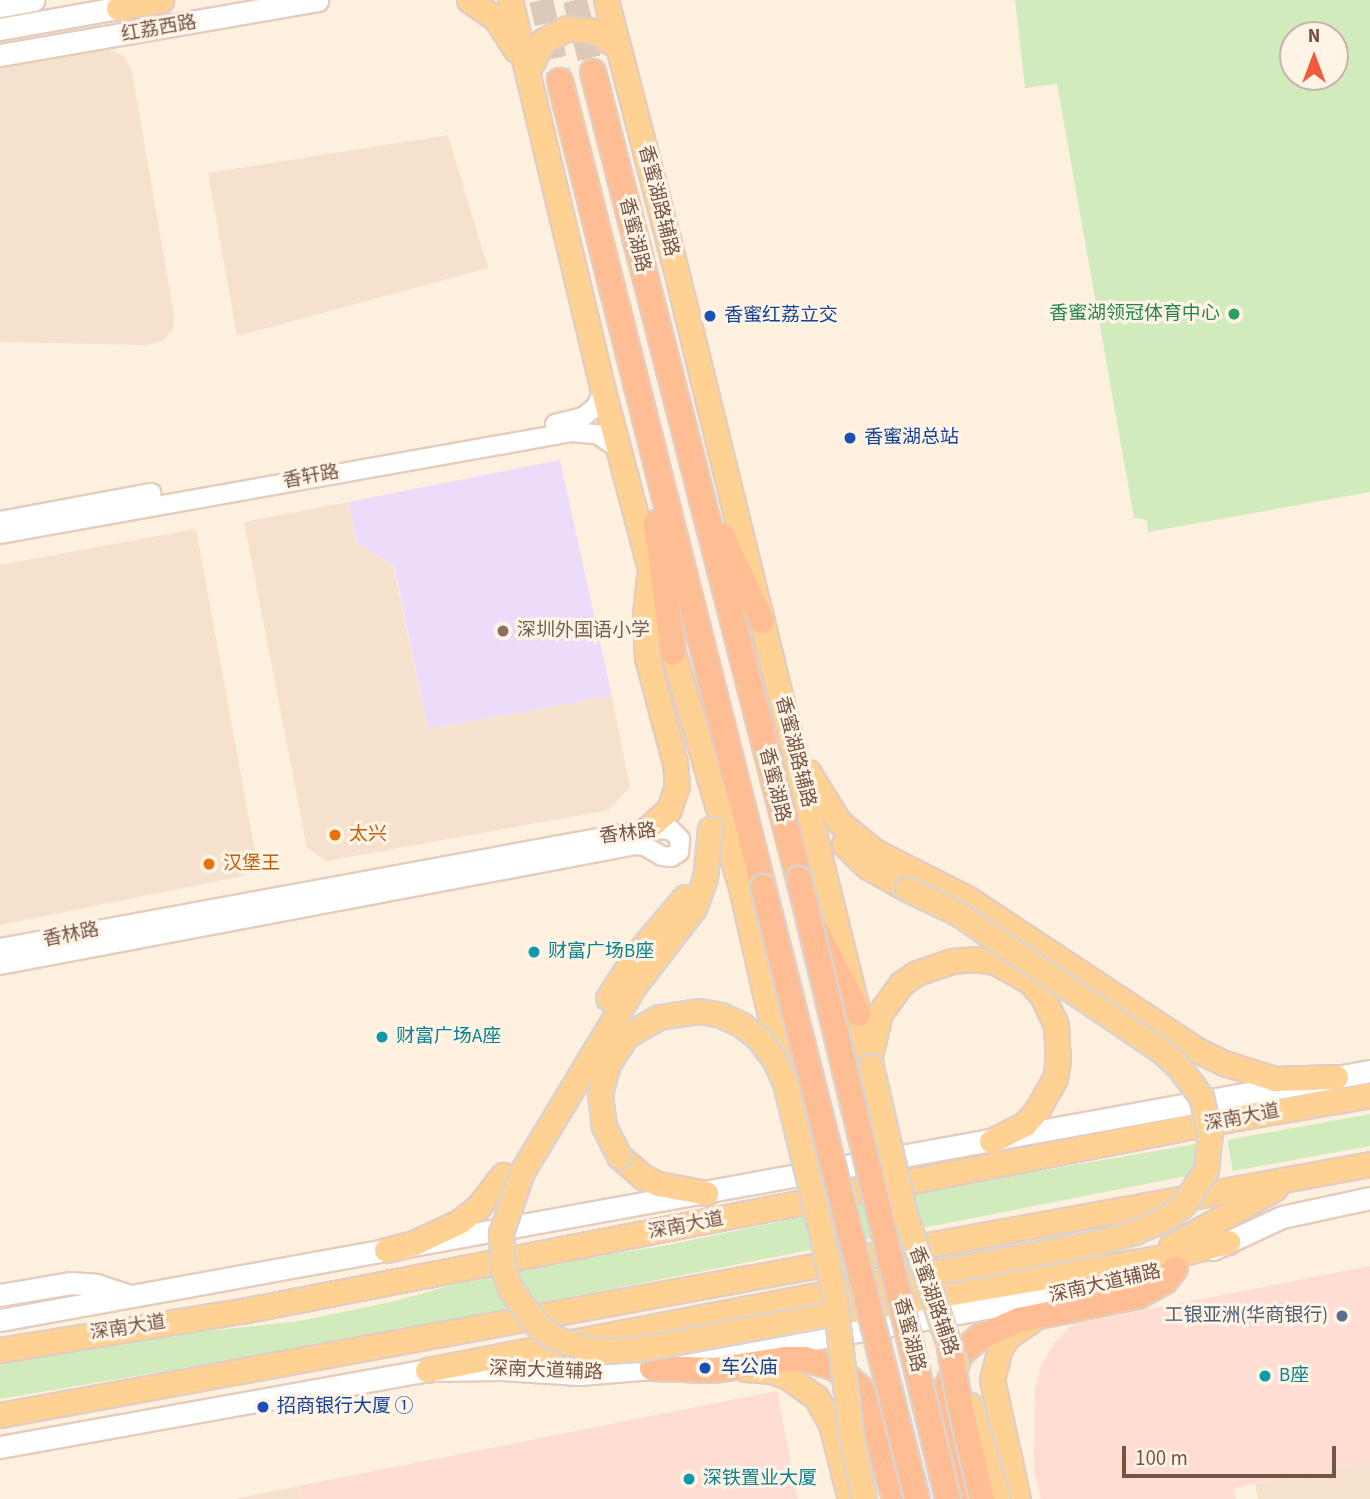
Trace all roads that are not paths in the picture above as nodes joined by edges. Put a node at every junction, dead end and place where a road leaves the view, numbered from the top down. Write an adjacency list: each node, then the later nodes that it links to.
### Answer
1 (33, 0): 8 (main road)
2 (161, 0): 9 (main road)
3 (317, 0): 12 (main road, 红荔西路)
4 (469, 0): 13 (main road)
5 (510, 0): 13 (main road)
6 (606, 0): 11 (main road, 香蜜湖路辅路)
7 (625, 0): 11 (main road)
8 (0, 6)
9 (118, 8): 10 (main road, 红荔西路)
10 (0, 29)
11 (618, 47): 13 (main road); 23 (main road, 香蜜湖路辅路)
12 (0, 55)
13 (527, 72): 16 (main road)
14 (593, 72): 19 (highway, 香蜜湖路)
15 (560, 81): 17 (highway, 香蜜湖路)
16 (603, 391): 18 (main road); 20 (street, 香轩路)
17 (644, 422): 24 (highway); 31 (highway, 香蜜湖路)
18 (619, 449): 21 (street, 香轩路); 22 (main road)
19 (697, 481): 23 (highway); 32 (highway, 香蜜湖路, bridge)
20 (0, 521)
21 (0, 534)
22 (650, 567): 24 (main road); 28 (main road)
23 (762, 621): 25 (main road, 香蜜湖路辅路)
24 (673, 653): 26 (main road)
25 (790, 732): 27 (main road, 香蜜湖路辅路); 30 (main road)
26 (703, 759): 29 (main road); 31 (main road)
27 (803, 783): 30 (main road); 35 (main road, 香蜜湖路辅路)
28 (647, 829): 33 (street, 香林路); 34 (street, 香林路)
29 (710, 829): 47 (main road, bridge); 48 (main road, bridge)
30 (911, 881): 38 (main road); 54 (main road, bridge)
31 (752, 890): 39 (main road, bridge); 67 (highway, 香蜜湖路, bridge)
32 (807, 912): 35 (highway, bridge); 68 (highway, 香蜜湖路, bridge)
33 (0, 948)
34 (0, 965)
35 (859, 1014): 36 (main road, 香蜜湖路辅路)
36 (871, 1066): 41 (main road); 55 (main road, 香蜜湖路辅路, bridge)
37 (1370, 1071): 38 (main road)
38 (1336, 1077): 41 (main road)
39 (785, 1083): 44 (main road, bridge); 61 (main road, bridge)
40 (1370, 1095): 56 (main road, 深南大道)
41 (991, 1141): 44 (main road)
42 (1370, 1164): 43 (main road)
43 (1315, 1174): 48 (main road); 57 (main road)
44 (706, 1193): 47 (main road)
45 (1370, 1198): 46 (main road, 深南大道辅路)
46 (1228, 1242): 48 (main road); 49 (main road, 深南大道辅路)
47 (386, 1250): 51 (main road)
48 (1115, 1264)
49 (1175, 1268): 52 (highway); 58 (main road, 深南大道辅路)
50 (0, 1296): 51 (main road)
51 (132, 1296): 53 (main road)
52 (1038, 1315): 69 (highway); 72 (main road)
53 (0, 1320)
54 (534, 1349): 57 (main road); 59 (main road)
55 (950, 1349): 70 (highway, bridge); 71 (main road, 香蜜湖路辅路, bridge)
56 (0, 1350)
57 (355, 1350): 62 (main road)
58 (652, 1368): 59 (main road, 深南大道辅路); 60 (highway)
59 (427, 1370): 63 (main road, 深南大道辅路)
60 (714, 1370): 64 (highway); 65 (main road)
61 (844, 1374): 64 (highway, bridge); 66 (main road, bridge)
62 (0, 1415)
63 (0, 1447)
64 (888, 1494)
65 (850, 1499)
66 (864, 1499)
67 (917, 1499)
68 (948, 1499)
69 (968, 1499)
70 (982, 1499)
71 (998, 1499)
72 (1018, 1499)

